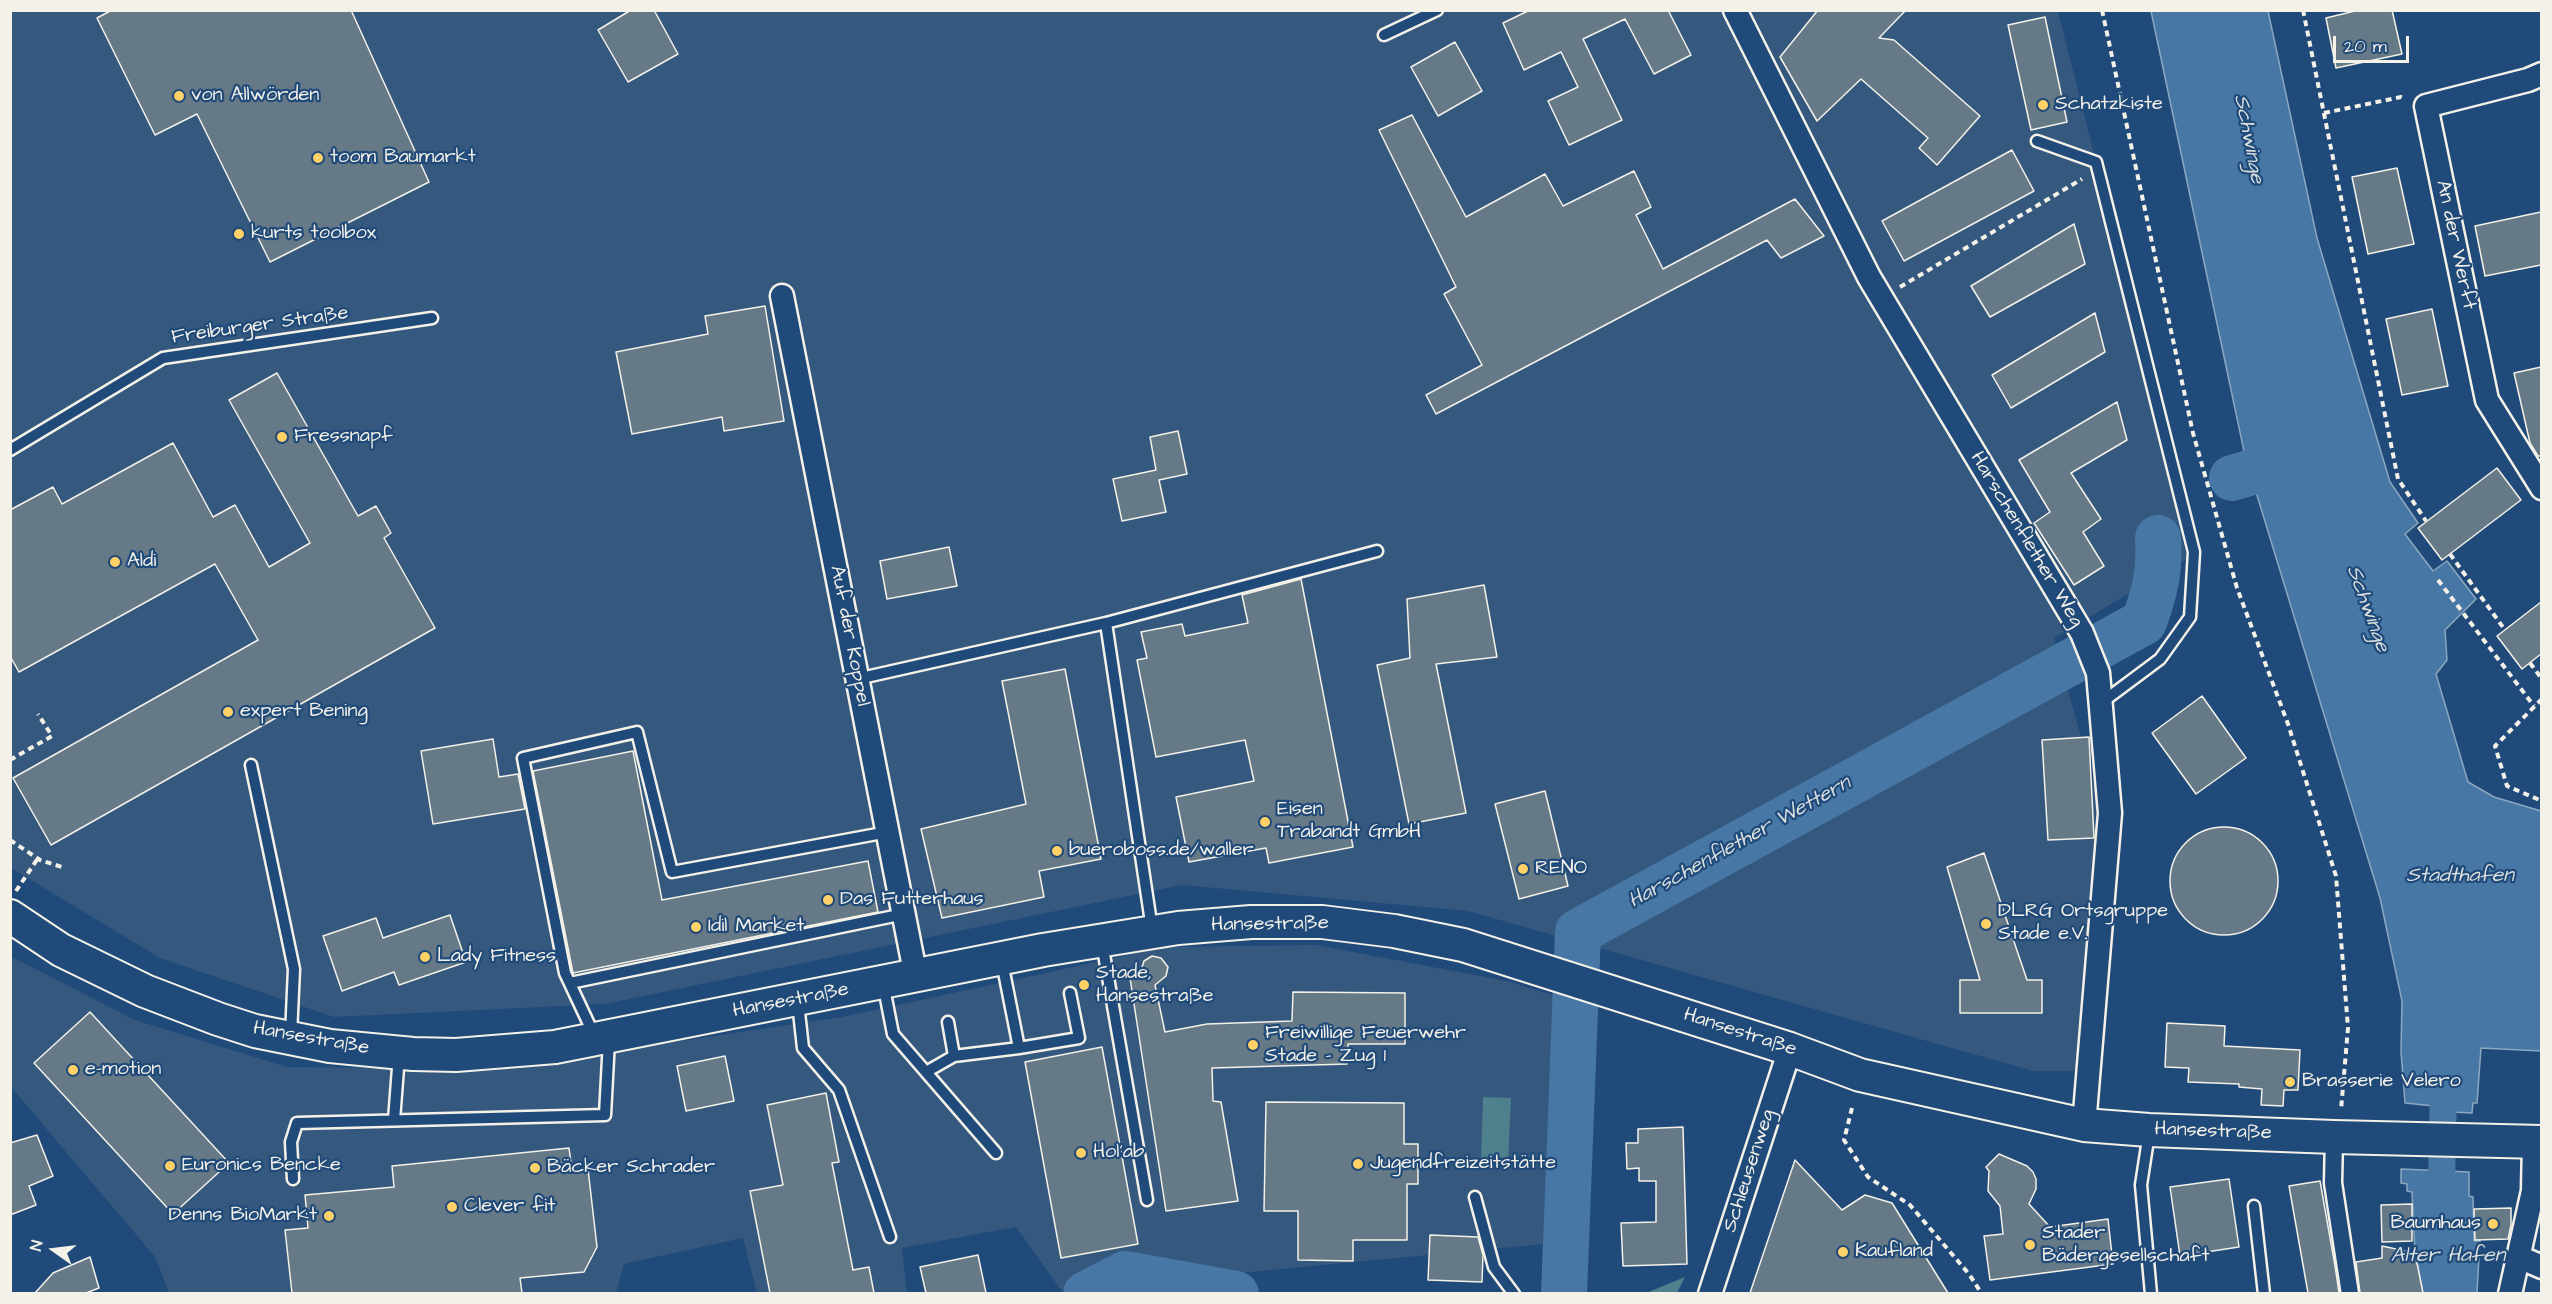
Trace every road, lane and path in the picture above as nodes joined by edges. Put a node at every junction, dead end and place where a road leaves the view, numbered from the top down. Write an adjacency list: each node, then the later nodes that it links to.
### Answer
1 (1437, 10): 5 (lane)
2 (1735, 10): 12 (street, Harschenflether Weg)
3 (2102, 10): 57 (path)
4 (2303, 10): 8 (path)
5 (1384, 35)
6 (2541, 74): 7 (street)
7 (2426, 106): 8 (path); 15 (street, An der Werft)
8 (2324, 113): 16 (path)
9 (2037, 141): 10 (lane)
10 (2098, 169): 12 (path); 26 (lane)
11 (782, 296): 24 (street, Auf der Koppel)
12 (1881, 298): 26 (street, Harschenflether Weg)
13 (432, 318): 14 (lane, Freiburger Straße)
14 (10, 450)
15 (2541, 488)
16 (2426, 521)
17 (1377, 551): 20 (lane)
18 (2450, 555): 21 (path)
19 (2438, 580): 27 (path)
20 (1106, 623): 24 (lane); 38 (lane)
21 (2505, 630)
22 (2530, 663): 23 (path)
23 (2541, 678)
24 (858, 679): 32 (street, Auf der Koppel)
25 (2541, 699): 27 (path)
26 (2100, 703): 56 (street, Harschenflether Weg)
27 (2534, 706): 31 (path)
28 (38, 714): 29 (path)
29 (10, 760)
30 (251, 765): 48 (lane)
31 (2541, 801)
32 (888, 832): 37 (street, Auf der Koppel); 42 (lane)
33 (10, 840): 34 (path)
34 (38, 858): 35 (path); 36 (path)
35 (62, 867)
36 (14, 902): 48 (main road, Hansestraße)
37 (904, 914): 41 (street, Auf der Koppel); 42 (lane)
38 (1152, 932): 39 (main road, Hansestraße); 50 (main road, Hansestraße)
39 (1102, 940): 40 (main road, Hansestraße); 63 (lane)
40 (1002, 958): 41 (main road, Hansestraße); 49 (lane)
41 (916, 977): 43 (main road, Hansestraße)
42 (570, 983): 47 (lane)
43 (883, 983): 45 (main road, Hansestraße); 53 (lane)
44 (1070, 993): 49 (lane)
45 (798, 999): 47 (main road, Hansestraße); 65 (lane)
46 (948, 1022): 52 (lane)
47 (603, 1038): 51 (main road, Hansestraße); 55 (lane)
48 (291, 1039): 51 (main road, Hansestraße)
49 (1019, 1048): 52 (lane)
50 (1790, 1049): 56 (main road, Hansestraße); 69 (street, Schleusenweg)
51 (399, 1053): 55 (lane)
52 (954, 1056): 53 (lane)
53 (926, 1072): 60 (lane)
54 (1852, 1108): 70 (path)
55 (394, 1120): 61 (lane)
56 (2084, 1125): 58 (main road, Hansestraße)
57 (2337, 1125): 58 (main road, Hansestraße); 59 (main road, Hansestraße); 73 (street)
58 (2149, 1130): 71 (lane)
59 (2538, 1142): 66 (street)
60 (996, 1153)
61 (293, 1179)
62 (1474, 1197): 68 (lane)
63 (1147, 1200)
64 (2254, 1206): 72 (lane)
65 (890, 1236)
66 (2519, 1257): 67 (street); 74 (street)
67 (2541, 1267)
68 (1514, 1293)
69 (1710, 1293)
70 (1982, 1293)
71 (2151, 1293)
72 (2264, 1293)
73 (2350, 1293)
74 (2510, 1293)

